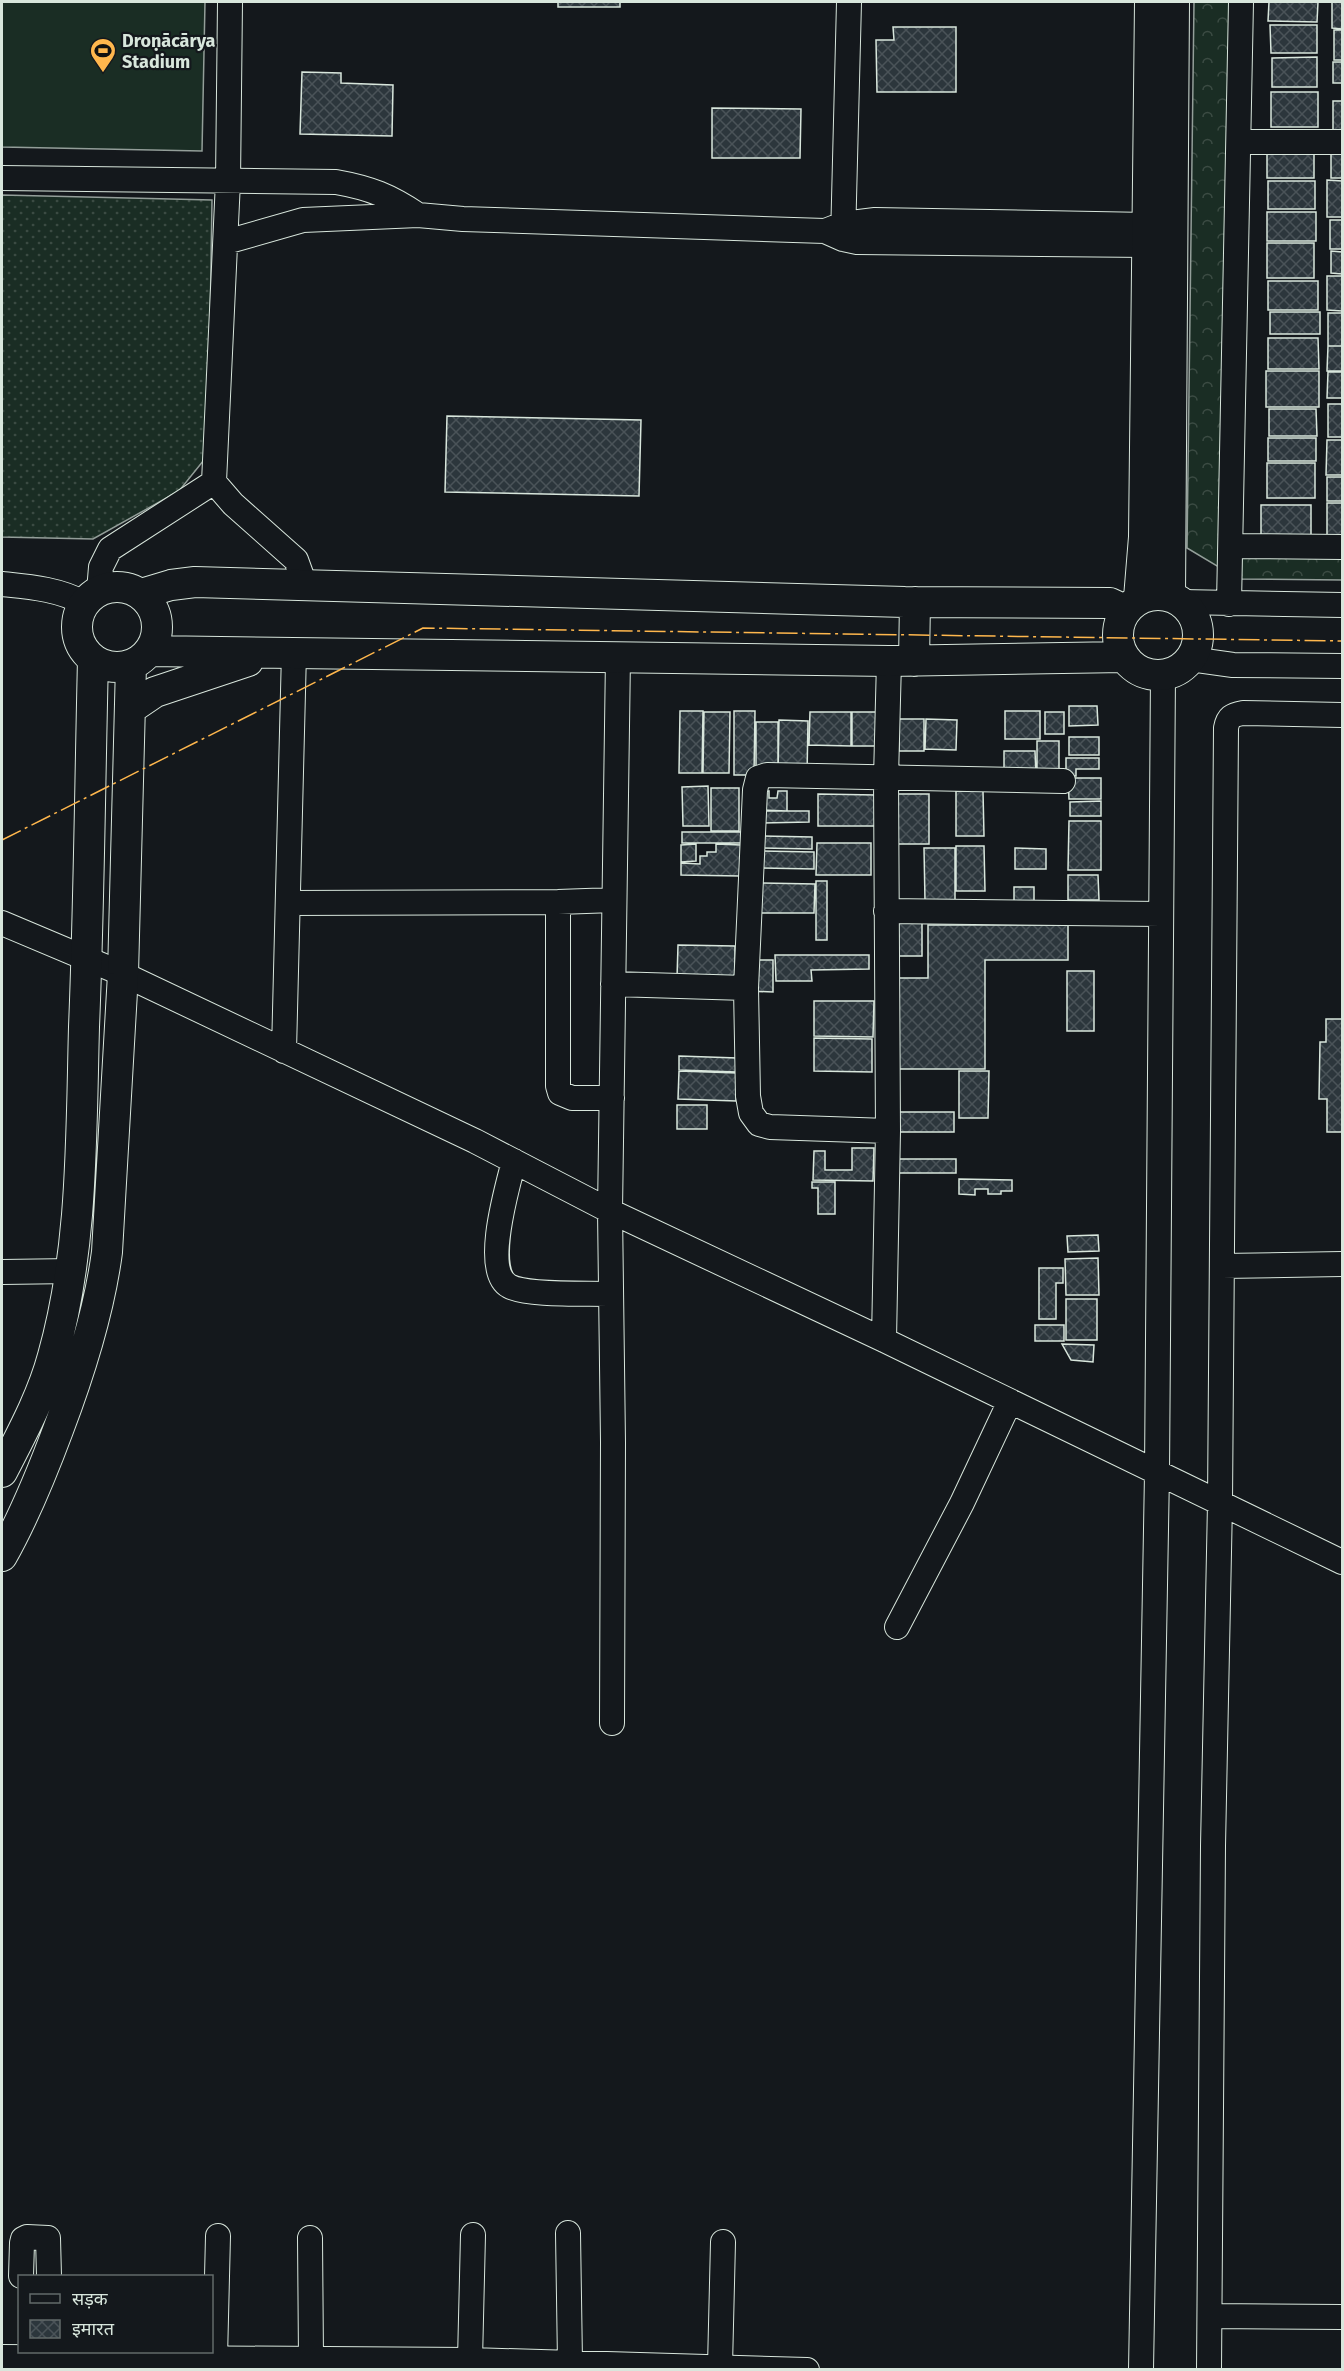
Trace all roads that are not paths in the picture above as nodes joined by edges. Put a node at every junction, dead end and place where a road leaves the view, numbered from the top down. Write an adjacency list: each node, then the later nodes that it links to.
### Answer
1 (230, 2): 9 (street)
2 (849, 2): 11 (street)
3 (1150, 2): 12 (main road)
4 (1174, 2): 21 (main road)
5 (1241, 2): 6 (street)
6 (1239, 142): 7 (street); 15 (street)
7 (1342, 142)
8 (2, 178): 9 (street)
9 (228, 182): 10 (street); 13 (street)
10 (418, 215): 11 (street); 13 (street)
11 (837, 231): 12 (street)
12 (1148, 235): 23 (main road)
13 (226, 242): 14 (street)
14 (214, 482): 18 (street); 20 (street)
15 (1231, 546): 16 (street); 24 (street)
16 (1342, 547)
17 (2, 584): 20 (street)
18 (304, 585): 19 (main road); 22 (main road)
19 (141, 594): 20 (main road); 29 (main road)
20 (92, 597): 30 (main road)
21 (1176, 599): 23 (main road); 24 (street); 31 (main road)
22 (915, 602): 23 (main road); 32 (main road)
23 (1132, 604): 28 (main road)
24 (1229, 604): 25 (street)
25 (1342, 605)
26 (285, 652): 27 (main road); 29 (main road); 35 (main road); 41 (street)
27 (618, 657): 32 (main road); 39 (street)
28 (1124, 657): 32 (main road); 34 (main road)
29 (140, 658): 30 (main road); 35 (main road)
30 (93, 659): 45 (main road)
31 (1190, 659): 33 (street); 34 (main road)
32 (902, 661): 37 (street)
33 (1342, 666)
34 (1163, 674): 43 (street)
35 (130, 709): 46 (main road)
36 (1342, 715): 55 (street)
37 (886, 778): 38 (street); 42 (street); 48 (street)
38 (1063, 781)
39 (614, 900): 40 (street); 47 (street)
40 (558, 902): 41 (street); 50 (street)
41 (288, 903): 49 (street)
42 (886, 911): 43 (street); 51 (street)
43 (1161, 915): 62 (street)
44 (2, 923): 45 (street)
45 (87, 959): 46 (street); 56 (main road)
46 (123, 974): 49 (street); 64 (main road)
47 (613, 984): 48 (street); 50 (street)
48 (746, 988): 51 (street)
49 (284, 1051): 52 (street)
50 (612, 1098): 53 (street)
51 (888, 1131): 59 (street)
52 (514, 1161): 53 (street); 58 (street)
53 (610, 1211): 58 (street); 59 (street)
54 (1342, 1264): 55 (street)
55 (1222, 1266): 63 (street)
56 (72, 1270): 57 (street); 61 (main road)
57 (2, 1272)
58 (611, 1294): 67 (street)
59 (884, 1340): 60 (street)
60 (1010, 1401): 62 (street); 66 (street)
61 (2, 1472)
62 (1157, 1473): 63 (street); 85 (street)
63 (1220, 1503): 65 (street); 75 (street)
64 (2, 1556)
65 (1342, 1562)
66 (897, 1627)
67 (612, 1723)
68 (568, 2233): 82 (street)
69 (473, 2235): 81 (street)
70 (218, 2236): 77 (street)
71 (310, 2238): 78 (street)
72 (723, 2242): 83 (street)
73 (21, 2275): 74 (street)
74 (49, 2275)
75 (1210, 2316): 76 (street); 86 (street)
76 (1342, 2317)
77 (215, 2358): 78 (street); 80 (street)
78 (311, 2358): 81 (street)
79 (16, 2359): 80 (street)
80 (48, 2359)
81 (470, 2360): 82 (street)
82 (570, 2362): 83 (street)
83 (720, 2366): 84 (street)
84 (807, 2370)
85 (1142, 2370)
86 (1209, 2370)

